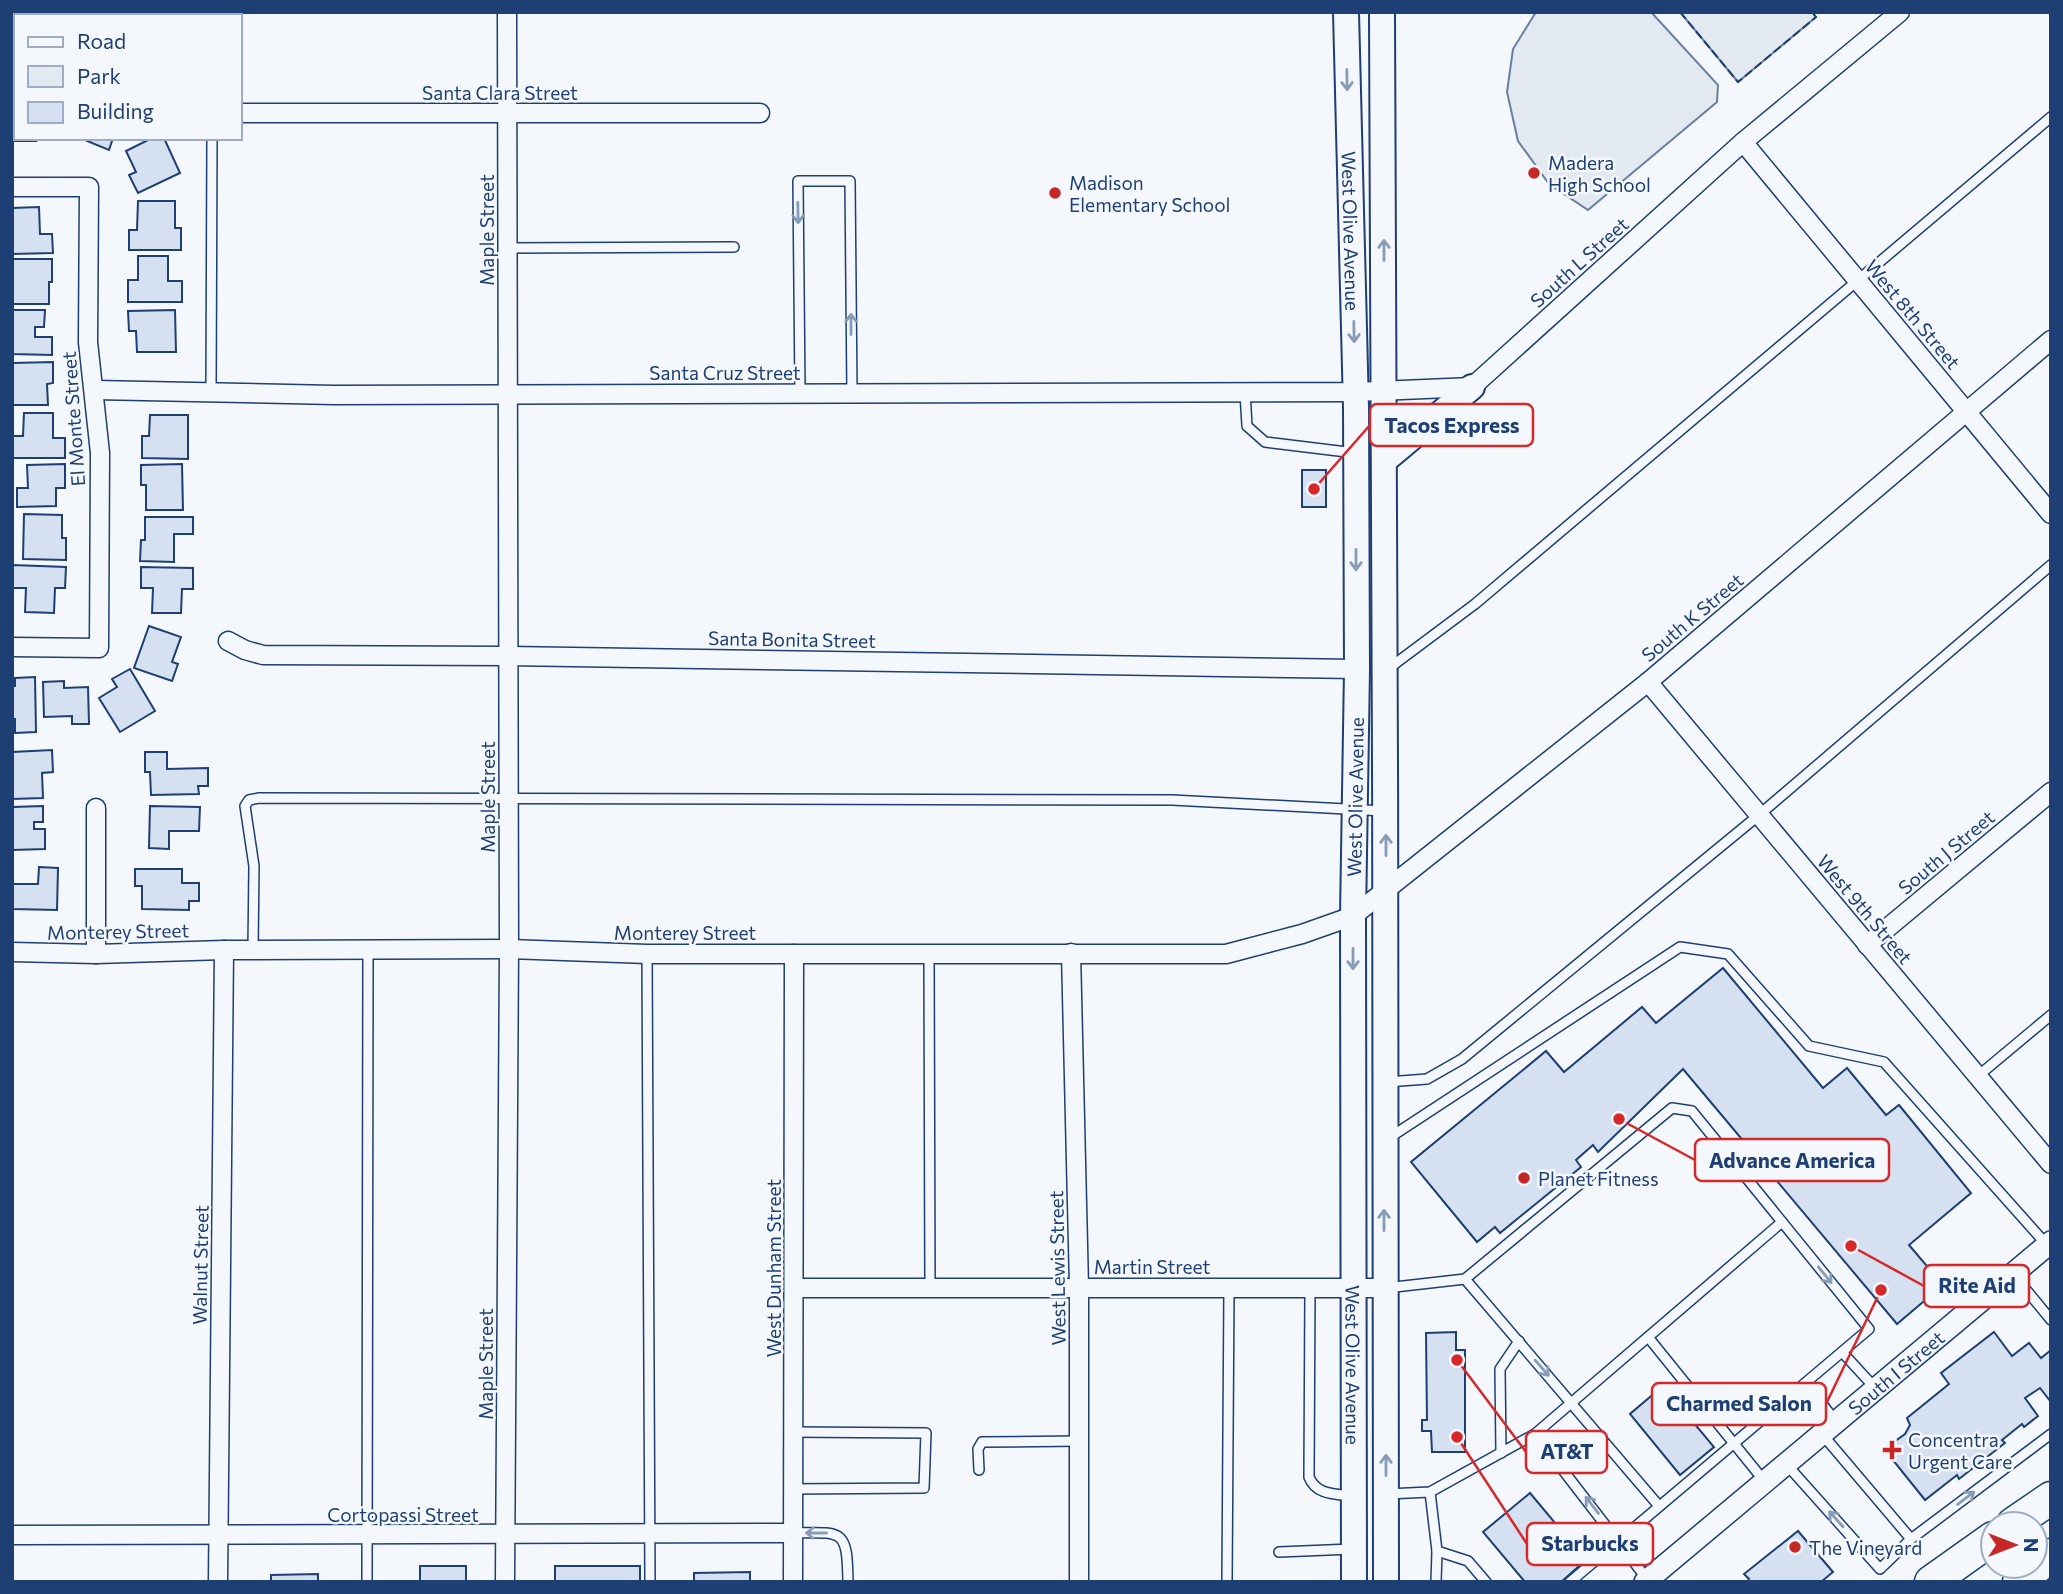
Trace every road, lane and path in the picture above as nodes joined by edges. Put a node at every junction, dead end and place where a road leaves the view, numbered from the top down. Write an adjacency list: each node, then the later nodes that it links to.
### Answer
1 (507, 12): 5 (street, Maple Street)
2 (1346, 12): 21 (main road, West Olive Avenue, one-way to 21)
3 (1382, 12): 18 (main road, West Olive Avenue, one-way to 3)
4 (1900, 12): 10 (street, South L Street)
5 (507, 112): 6 (street, Santa Clara Street); 7 (street, Santa Clara Street); 13 (street, Maple Street)
6 (242, 113)
7 (760, 113)
8 (2051, 117): 14 (lane)
9 (212, 140): 19 (lane)
10 (1743, 142): 14 (street, West 8th Street); 16 (street, South L Street)
11 (12, 187): 17 (street, El Monte Street)
12 (734, 247): 13 (lane)
13 (507, 248): 22 (street, Maple Street)
14 (1857, 279): 25 (street, West 8th Street); 34 (lane)
15 (2051, 340): 25 (street, South K Street)
16 (1472, 387): 18 (street); 27 (main road)
17 (94, 390): 19 (street, Santa Cruz Street); 31 (street, El Monte Street)
18 (1385, 391): 21 (street); 27 (main road, West Olive Avenue)
19 (211, 392): 22 (street, Santa Cruz Street)
20 (1245, 392): 21 (street, Santa Cruz Street); 24 (street, Santa Cruz Street); 26 (lane)
21 (1355, 392): 26 (main road, West Olive Avenue)
22 (506, 393): 23 (street, Santa Cruz Street); 32 (street, Maple Street)
23 (800, 393): 24 (street, Santa Cruz Street); 24 (lane, one-way to 23)
24 (852, 393)
25 (1966, 411): 28 (street, West 8th Street); 35 (street, South K Street)
26 (1356, 454): 33 (main road, West Olive Avenue, one-way to 33)
27 (1385, 460): 34 (main road, West Olive Avenue)
28 (2051, 514)
29 (2051, 565): 41 (lane)
30 (228, 642): 32 (street, Santa Bonita Street)
31 (12, 647)
32 (508, 656): 33 (street, Santa Bonita Street); 37 (street, Maple Street)
33 (1357, 668): 39 (main road, West Olive Avenue)
34 (1386, 670): 40 (main road, West Olive Avenue)
35 (1647, 682): 41 (street, West 9th Street); 42 (street, South K Street)
36 (2051, 792): 44 (street, South J Street)
37 (509, 797): 39 (lane); 45 (lane); 47 (street, Maple Street)
38 (96, 808): 52 (street)
39 (1355, 809): 40 (lane); 43 (main road, West Olive Avenue)
40 (1385, 811): 42 (main road, West Olive Avenue, one-way to 40)
41 (1759, 816): 44 (street, West 9th Street); 57 (lane)
42 (1386, 890): 43 (street, South K Street); 57 (main road, West Olive Avenue)
43 (1353, 916): 51 (street, Monterey Street); 69 (main road, West Olive Avenue, one-way to 69)
44 (1867, 945): 56 (street, West 9th Street)
45 (253, 949): 46 (street, Monterey Street); 48 (street, Monterey Street)
46 (368, 949): 47 (street, Monterey Street); 99 (lane)
47 (509, 949): 53 (street, Monterey Street); 96 (street, Maple Street)
48 (224, 950): 52 (street, Monterey Street); 100 (street, Walnut Street)
49 (12, 952): 52 (street, Monterey Street)
50 (929, 953): 51 (street, Monterey Street); 54 (street, Monterey Street); 66 (lane)
51 (1071, 953): 64 (street, West Lewis Street)
52 (96, 954)
53 (647, 954): 54 (street, Monterey Street); 97 (lane)
54 (794, 954): 65 (street, West Dunham Street)
55 (2051, 1015): 56 (lane)
56 (1978, 1076): 59 (street, West 9th Street)
57 (1385, 1082): 58 (main road, West Olive Avenue)
58 (1384, 1141): 61 (lane); 70 (main road, West Olive Avenue, one-way to 58)
59 (2051, 1164)
60 (1782, 1222): 63 (lane); 72 (lane); 74 (lane, one-way to 74)
61 (2050, 1246): 62 (street, South I Street)
62 (2013, 1274): 71 (lane); 76 (street, South I Street)
63 (1465, 1279): 70 (lane); 73 (lane)
64 (1079, 1287): 66 (street, Martin Street); 67 (street, Martin Street); 82 (street, West Lewis Street)
65 (794, 1288): 66 (street, Martin Street); 79 (street, West Dunham Street)
66 (930, 1288)
67 (1229, 1288): 68 (street, Martin Street); 116 (lane)
68 (1310, 1288): 69 (street, Martin Street); 91 (lane)
69 (1352, 1288): 70 (street, Martin Street); 91 (main road, West Olive Avenue)
70 (1384, 1288): 90 (main road, West Olive Avenue, one-way to 70)
71 (2051, 1320)
72 (1647, 1338): 77 (lane); 83 (lane)
73 (1519, 1341): 77 (lane, one-way to 77); 84 (lane)
74 (1842, 1352): 75 (lane); 76 (lane)
75 (1806, 1383): 78 (lane); 83 (lane)
76 (1876, 1389): 78 (street, South I Street)
77 (1572, 1403): 80 (lane); 93 (lane)
78 (1829, 1428): 85 (street, South I Street); 101 (lane)
79 (793, 1432): 88 (street, West Dunham Street); 88 (lane)
80 (1535, 1434): 84 (lane); 102 (lane, one-way to 80)
81 (2051, 1434): 101 (lane, one-way to 81)
82 (1079, 1441): 86 (lane); 115 (street, West Lewis Street)
83 (1733, 1444): 87 (lane); 93 (lane)
84 (1501, 1453): 89 (lane)
85 (1786, 1464): 87 (street, South I Street); 101 (lane, one-way to 85)
86 (979, 1470)
87 (1765, 1482): 108 (street, South I Street)
88 (793, 1489): 95 (street, West Dunham Street)
89 (1430, 1492): 90 (lane); 105 (lane)
90 (1386, 1494): 118 (main road, West Olive Avenue)
91 (1355, 1496): 104 (main road, West Olive Avenue)
92 (2051, 1498): 94 (highway)
93 (1659, 1506): 102 (lane)
94 (2033, 1510)
95 (793, 1533): 97 (street, Cortopassi Street); 113 (street, West Dunham Street); 114 (lane, one-way to 95)
96 (504, 1534): 97 (street, Cortopassi Street); 99 (street, Cortopassi Street); 111 (street, Maple Street)
97 (650, 1534): 112 (lane)
98 (12, 1535): 100 (street, Cortopassi Street)
99 (366, 1535): 100 (street, Cortopassi Street); 110 (lane)
100 (218, 1536): 109 (street, Walnut Street)
101 (1912, 1539)
102 (1619, 1540): 108 (lane); 121 (lane)
103 (1979, 1548): 122 (highway)
104 (1354, 1549): 106 (lane); 117 (main road, West Olive Avenue)
105 (1437, 1551): 119 (lane); 120 (lane)
106 (1279, 1552)
107 (2051, 1555): 123 (highway)
108 (1646, 1581)
109 (218, 1582)
110 (367, 1582)
111 (505, 1582)
112 (650, 1582)
113 (793, 1582)
114 (848, 1582)
115 (1079, 1582)
116 (1227, 1582)
117 (1354, 1582)
118 (1386, 1582)
119 (1436, 1582)
120 (1486, 1582)
121 (1570, 1582)
122 (1931, 1582)
123 (2019, 1582)

